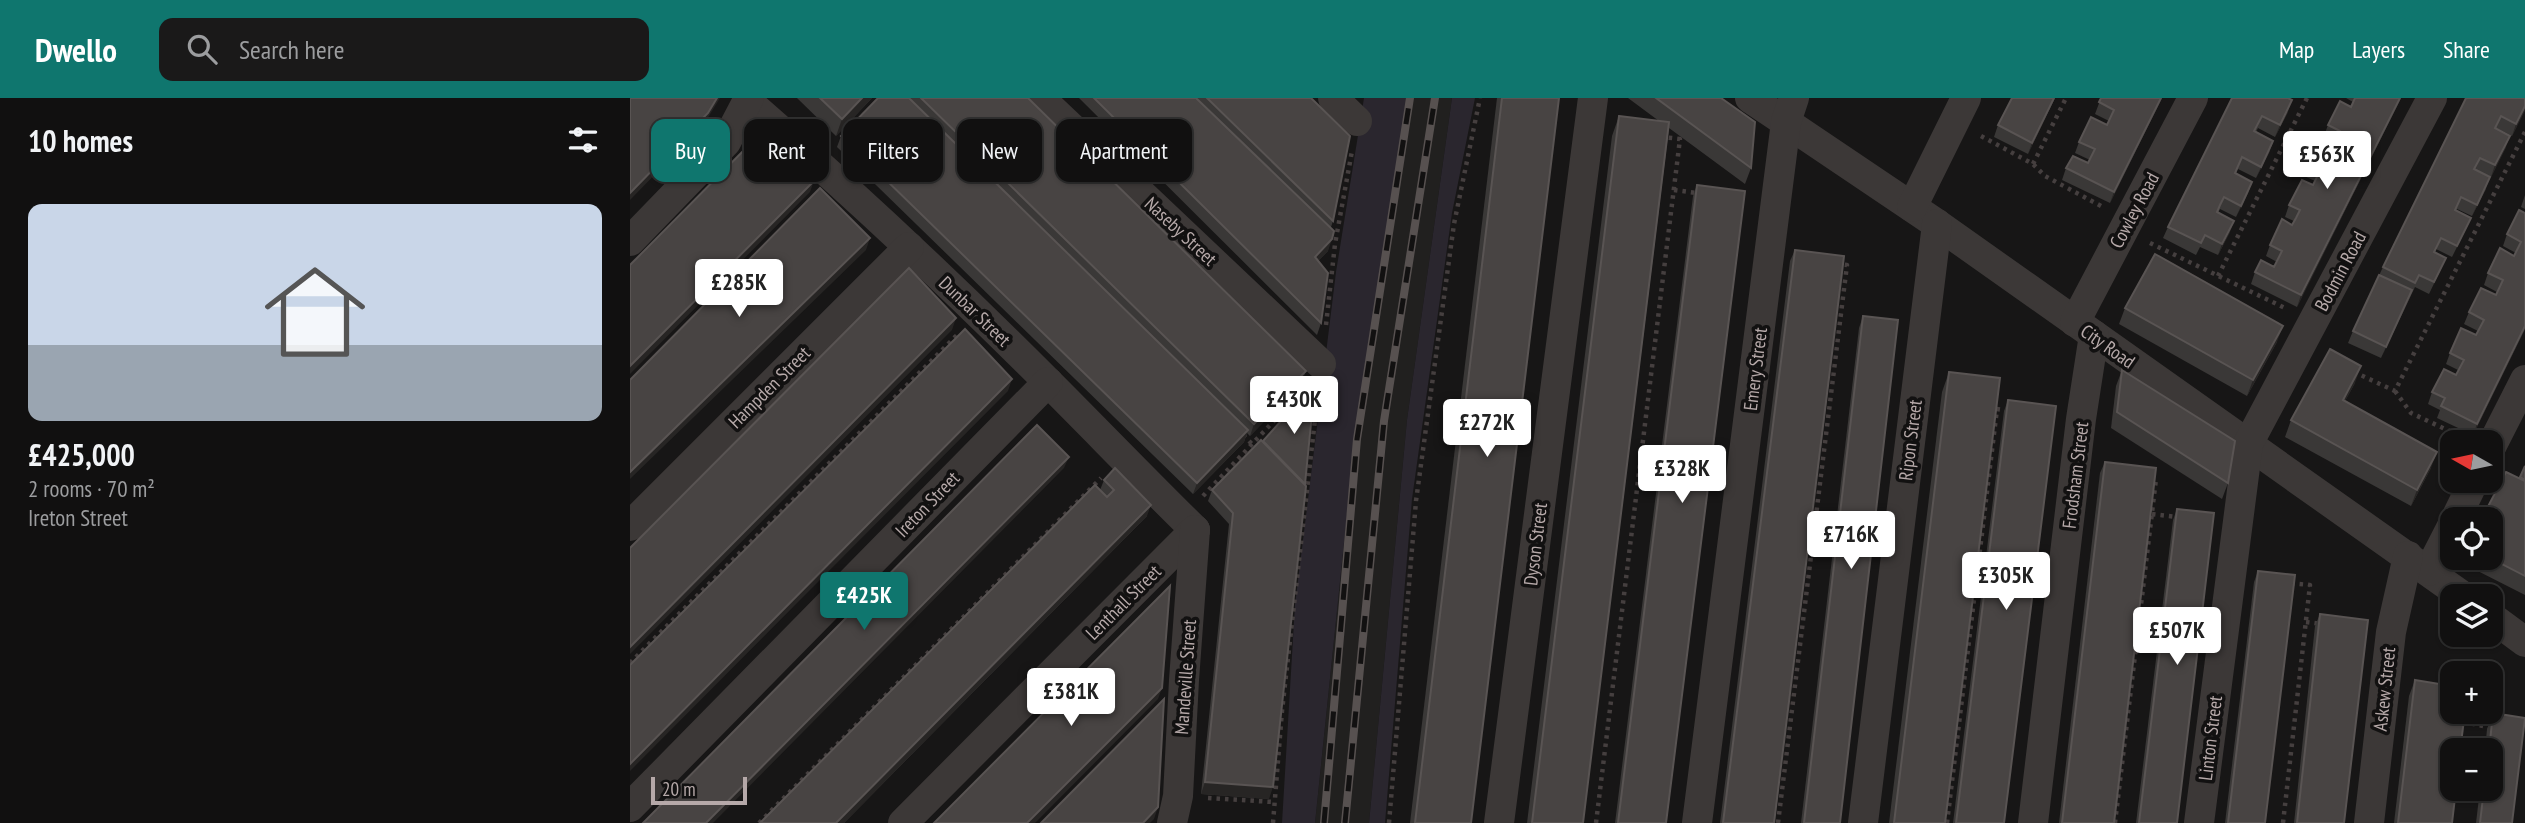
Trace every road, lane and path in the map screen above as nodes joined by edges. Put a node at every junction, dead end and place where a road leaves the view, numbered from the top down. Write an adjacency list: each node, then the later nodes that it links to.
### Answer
1 (1040, 98): 31 (street, Naseby Street)
2 (1333, 98): 13 (street)
3 (1480, 98): 67 (path)
4 (1593, 98): 68 (street, Dyson Street)
5 (1750, 98): 11 (street, City Road)
6 (2067, 98): 16 (path)
7 (2193, 98): 21 (street, Cowley Road)
8 (2307, 98): 27 (path)
9 (2432, 98): 29 (street, Bodmin Road)
10 (748, 99): 23 (street); 25 (street, Dunbar Street)
11 (1790, 110): 19 (street, City Road); 70 (street, Emery Street)
12 (1960, 110): 16 (path); 19 (street)
13 (1357, 121): 24 (path)
14 (2525, 132): 35 (path)
15 (1654, 135): 17 (path)
16 (2032, 164): 21 (path)
17 (1674, 190): 18 (path); 69 (path)
18 (1700, 193)
19 (1912, 206): 20 (street, City Road)
20 (1937, 224): 30 (street, City Road); 72 (street, Ripon Street)
21 (2126, 225): 27 (path); 30 (street, Cowley Road)
22 (1327, 236): 24 (path)
23 (630, 241)
24 (1335, 244): 31 (path)
25 (909, 247): 28 (street, Dunbar Street); 47 (street, Hampden Street)
26 (1834, 263): 71 (path)
27 (2218, 276): 29 (path)
28 (977, 314): 34 (street, Dunbar Street); 56 (path)
29 (2313, 321): 41 (street, Bodmin Road)
30 (2084, 329): 41 (street, City Road); 74 (street, Frodsham Street)
31 (1321, 364): 40 (path); 61 (path)
32 (2347, 369): 35 (path)
33 (2525, 380): 38 (street)
34 (1048, 382): 42 (street, Dunbar Street); 62 (street, Ireton Street)
35 (2395, 391): 37 (path)
36 (2021, 412): 73 (path)
37 (2447, 430)
38 (2500, 430)
39 (1242, 435): 40 (path)
40 (1252, 444): 46 (path)
41 (2248, 444): 49 (street, City Road); 76 (street, Linton Street)
42 (1122, 456): 46 (street, Dunbar Street); 64 (path)
43 (2143, 477): 44 (path)
44 (2152, 514): 45 (path); 75 (path)
45 (2189, 519)
46 (1189, 524): 63 (street, Mandeville Street); 65 (street, Lenthall Street)
47 (630, 526)
48 (2440, 539): 49 (street, Askew Street)
49 (2418, 564): 51 (street, City Road); 78 (street, Askew Street)
50 (2284, 582): 52 (path)
51 (2446, 584)
52 (2306, 622): 53 (path); 77 (path)
53 (2330, 625)
54 (2503, 626): 55 (street)
55 (2525, 642)
56 (630, 663)
57 (2463, 724): 60 (path)
58 (2474, 724): 59 (path)
59 (2500, 729)
60 (2462, 732)
61 (1273, 802): 63 (path); 66 (path)
62 (630, 807)
63 (1175, 809)
64 (759, 823)
65 (903, 823)
66 (1273, 823)
67 (1389, 823)
68 (1499, 823)
69 (1596, 823)
70 (1697, 823)
71 (1778, 823)
72 (1863, 823)
73 (1947, 823)
74 (2033, 823)
75 (2115, 823)
76 (2199, 823)
77 (2283, 823)
78 (2369, 823)

